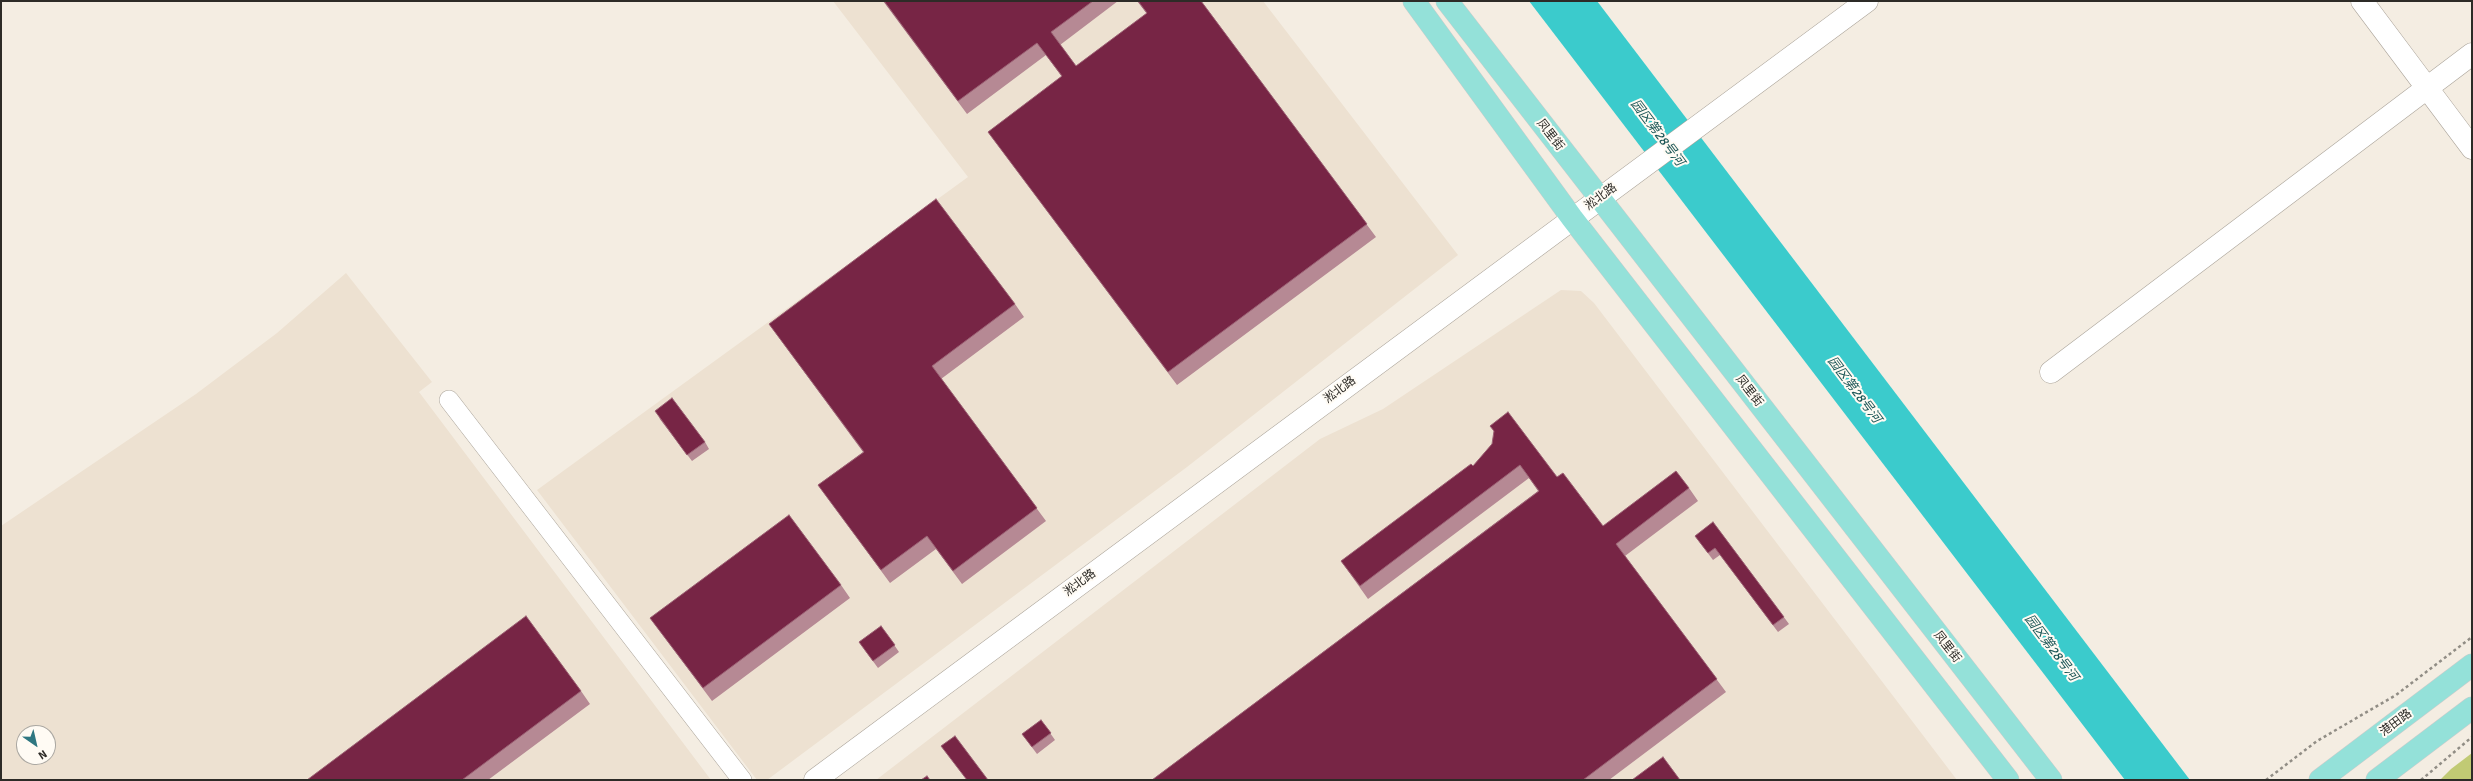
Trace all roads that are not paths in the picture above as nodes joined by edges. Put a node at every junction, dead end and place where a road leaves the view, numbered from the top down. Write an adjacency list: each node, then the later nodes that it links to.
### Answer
1 (1414, 1): 9 (main road)
2 (1447, 1): 8 (main road, 凤里街)
3 (1866, 1): 8 (street, 淞北路)
4 (2362, 1): 6 (street)
5 (2472, 54): 6 (street)
6 (2427, 88): 7 (street); 10 (street)
7 (2472, 148)
8 (1599, 198): 9 (street, 淞北路); 17 (main road, 凤里街)
9 (1572, 218): 15 (street, 淞北路); 16 (main road)
10 (2051, 372)
11 (449, 400): 14 (street)
12 (2472, 665): 18 (main road, 港田路)
13 (2472, 708): 19 (main road)
14 (742, 780)
15 (815, 780)
16 (2008, 780)
17 (2051, 780)
18 (2320, 780)
19 (2376, 780)

